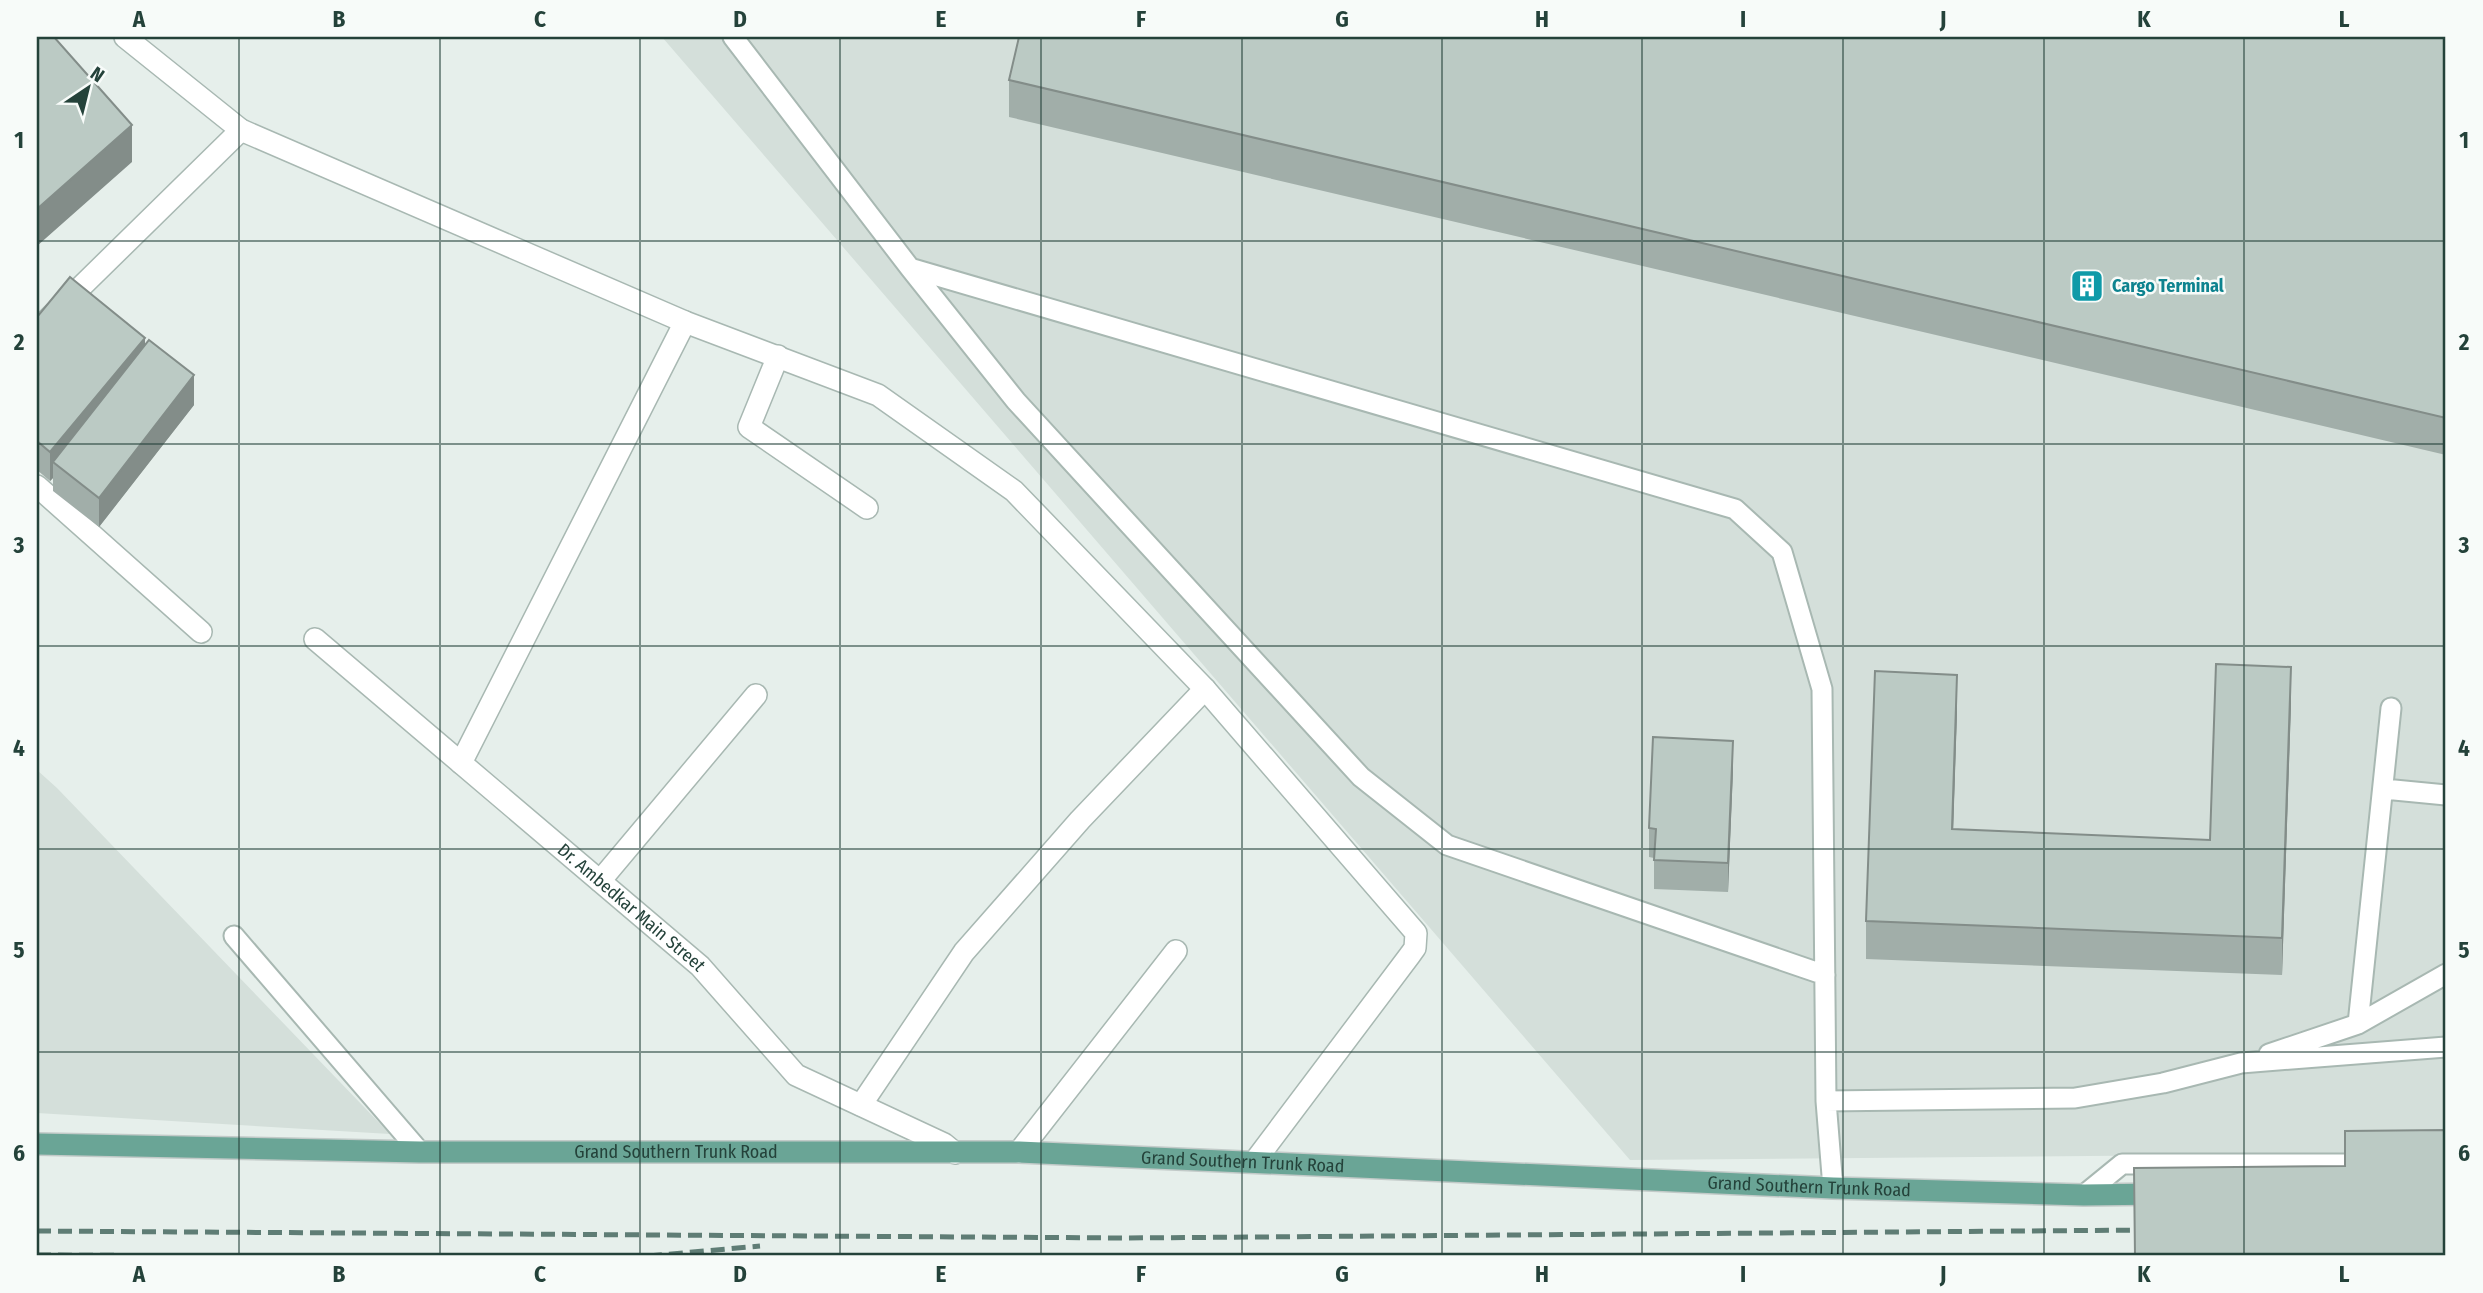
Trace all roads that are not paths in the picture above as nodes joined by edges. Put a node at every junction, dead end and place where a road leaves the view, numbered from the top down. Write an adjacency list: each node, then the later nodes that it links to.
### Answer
1 (733, 37): 4 (lane)
2 (140, 41): 3 (street)
3 (241, 130): 5 (street); 6 (street)
4 (910, 268): 22 (lane); 22 (lane)
5 (685, 321): 7 (street); 15 (street)
6 (37, 330)
7 (778, 356): 9 (street); 12 (street)
8 (37, 486): 10 (street)
9 (867, 508)
10 (201, 632)
11 (315, 639): 15 (street, Dr. Ambedkar Main Street)
12 (1205, 689): 27 (street); 32 (street)
13 (756, 695): 18 (street)
14 (2391, 708): 16 (lane)
15 (461, 763): 18 (street, Dr. Ambedkar Main Street)
16 (2384, 789): 17 (lane); 23 (lane)
17 (2446, 795)
18 (600, 881): 27 (street, Dr. Ambedkar Main Street)
19 (234, 936): 29 (lane)
20 (1176, 951): 30 (street)
21 (2446, 974): 23 (lane)
22 (1825, 975): 26 (lane)
23 (2358, 1024): 25 (lane)
24 (2446, 1047): 25 (lane)
25 (2241, 1063): 26 (lane)
26 (1826, 1101): 34 (lane)
27 (861, 1105): 31 (street, Dr. Ambedkar Main Street)
28 (37, 1144): 29 (main road, Grand Southern Trunk Road)
29 (420, 1152): 31 (main road, Grand Southern Trunk Road)
30 (1019, 1152): 31 (main road, Grand Southern Trunk Road); 32 (main road, Grand Southern Trunk Road)
31 (955, 1153)
32 (1255, 1161): 34 (main road, Grand Southern Trunk Road)
33 (2392, 1164): 36 (lane)
34 (1833, 1188): 36 (main road, Grand Southern Trunk Road)
35 (2181, 1194): 36 (main road, Grand Southern Trunk Road)
36 (2084, 1195)

